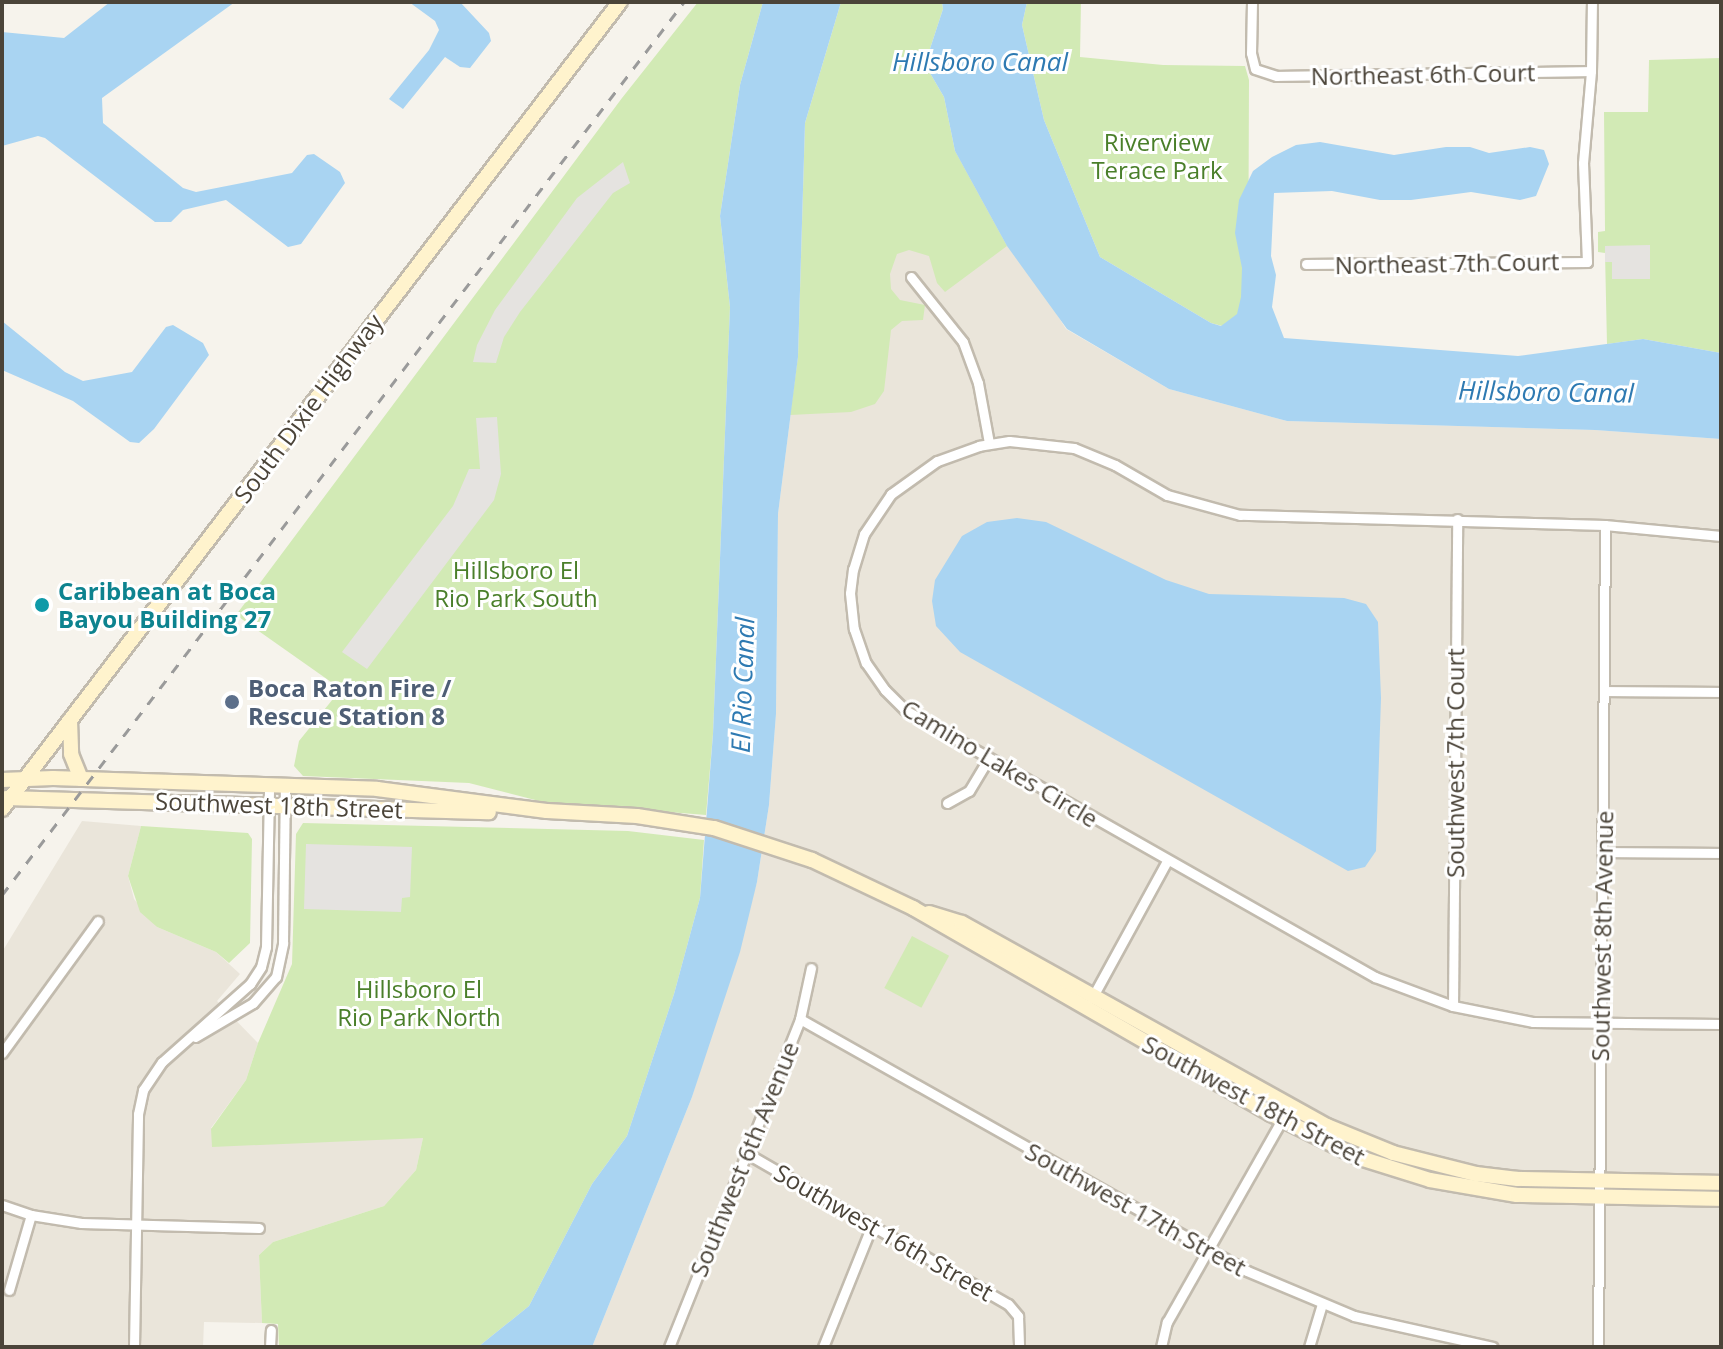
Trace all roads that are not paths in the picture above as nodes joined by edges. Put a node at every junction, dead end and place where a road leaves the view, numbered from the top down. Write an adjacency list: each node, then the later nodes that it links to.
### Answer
1 (1252, 2): 4 (street, Northeast 6th Court)
2 (1592, 2): 4 (street)
3 (618, 4): 13 (main road, South Dixie Highway)
4 (1591, 71): 5 (street, Northeast 7th Court)
5 (1306, 264)
6 (911, 277): 7 (street)
7 (989, 443): 8 (street, Camino Lakes Circle); 14 (street, Camino Lakes Circle)
8 (1457, 519): 9 (street, Camino Lakes Circle); 34 (street, Southwest 7th Court)
9 (1605, 525): 10 (street, Camino Lakes Circle); 11 (street, Southwest 8th Avenue)
10 (1721, 536)
11 (1604, 691): 12 (street); 25 (street, Southwest 8th Avenue)
12 (1721, 692)
13 (70, 719): 15 (main road, South Dixie Highway); 16 (main road)
14 (988, 759): 21 (street); 27 (street, Camino Lakes Circle)
15 (25, 779): 16 (main road, Southwest 18th Street); 17 (main road, Southwest 18th Street); 20 (main road, South Dixie Highway)
16 (81, 779): 18 (main road, Southwest 18th Street)
17 (2, 780)
18 (269, 786): 19 (main road, Southwest 18th Street); 22 (street)
19 (285, 787): 23 (street); 24 (main road, Southwest 18th Street)
20 (5, 802): 22 (main road, Southwest 18th Street)
21 (947, 803)
22 (269, 805): 23 (main road, Southwest 18th Street); 31 (street)
23 (285, 805): 24 (main road, Southwest 18th Street); 33 (street)
24 (547, 811): 28 (main road, Southwest 18th Street)
25 (1602, 852): 26 (street); 40 (street, Southwest 8th Avenue)
26 (1721, 853)
27 (1167, 861): 32 (street); 34 (street, Camino Lakes Circle)
28 (913, 908): 32 (main road, Southwest 18th Street); 36 (main road, Southwest 18th Street)
29 (98, 921): 42 (street)
30 (811, 968): 38 (street, Southwest 6th Avenue)
31 (250, 984): 33 (street); 35 (street)
32 (1093, 996): 36 (street); 43 (main road, Southwest 18th Street)
33 (260, 997): 37 (street)
34 (1453, 1006): 40 (street, Camino Lakes Circle)
35 (221, 1008): 37 (street); 41 (street)
36 (1085, 1010): 44 (main road, Southwest 18th Street)
37 (231, 1018): 41 (street)
38 (800, 1019): 45 (street, Southwest 6th Avenue); 55 (street, Southwest 17th Street)
39 (1721, 1024): 40 (street, Camino Lakes Circle)
40 (1601, 1025): 46 (street, Southwest 8th Avenue)
41 (185, 1043): 52 (street)
42 (2, 1053)
43 (1289, 1106): 44 (street); 46 (main road, Southwest 18th Street)
44 (1282, 1120): 48 (main road, Southwest 18th Street); 55 (street)
45 (746, 1153): 53 (street, Southwest 16th Street); 62 (street, Southwest 6th Avenue)
46 (1599, 1182): 47 (main road, Southwest 18th Street); 48 (street, Southwest 8th Avenue)
47 (1721, 1183)
48 (1599, 1198): 49 (main road, Southwest 18th Street); 68 (street, Southwest 8th Avenue)
49 (1721, 1199)
50 (2, 1205): 51 (street)
51 (31, 1215): 52 (street); 56 (street)
52 (134, 1225): 54 (street); 60 (street)
53 (872, 1225): 63 (street); 64 (street, Southwest 16th Street)
54 (259, 1228)
55 (1207, 1249): 57 (street, Southwest 17th Street); 65 (street)
56 (9, 1290)
57 (1322, 1304): 59 (street, Southwest 17th Street); 66 (street)
58 (271, 1330): 61 (street)
59 (1448, 1343): 67 (street, Southwest 17th Street)
60 (134, 1347)
61 (270, 1347)
62 (669, 1347)
63 (823, 1347)
64 (1019, 1347)
65 (1161, 1347)
66 (1309, 1347)
67 (1493, 1347)
68 (1598, 1347)

